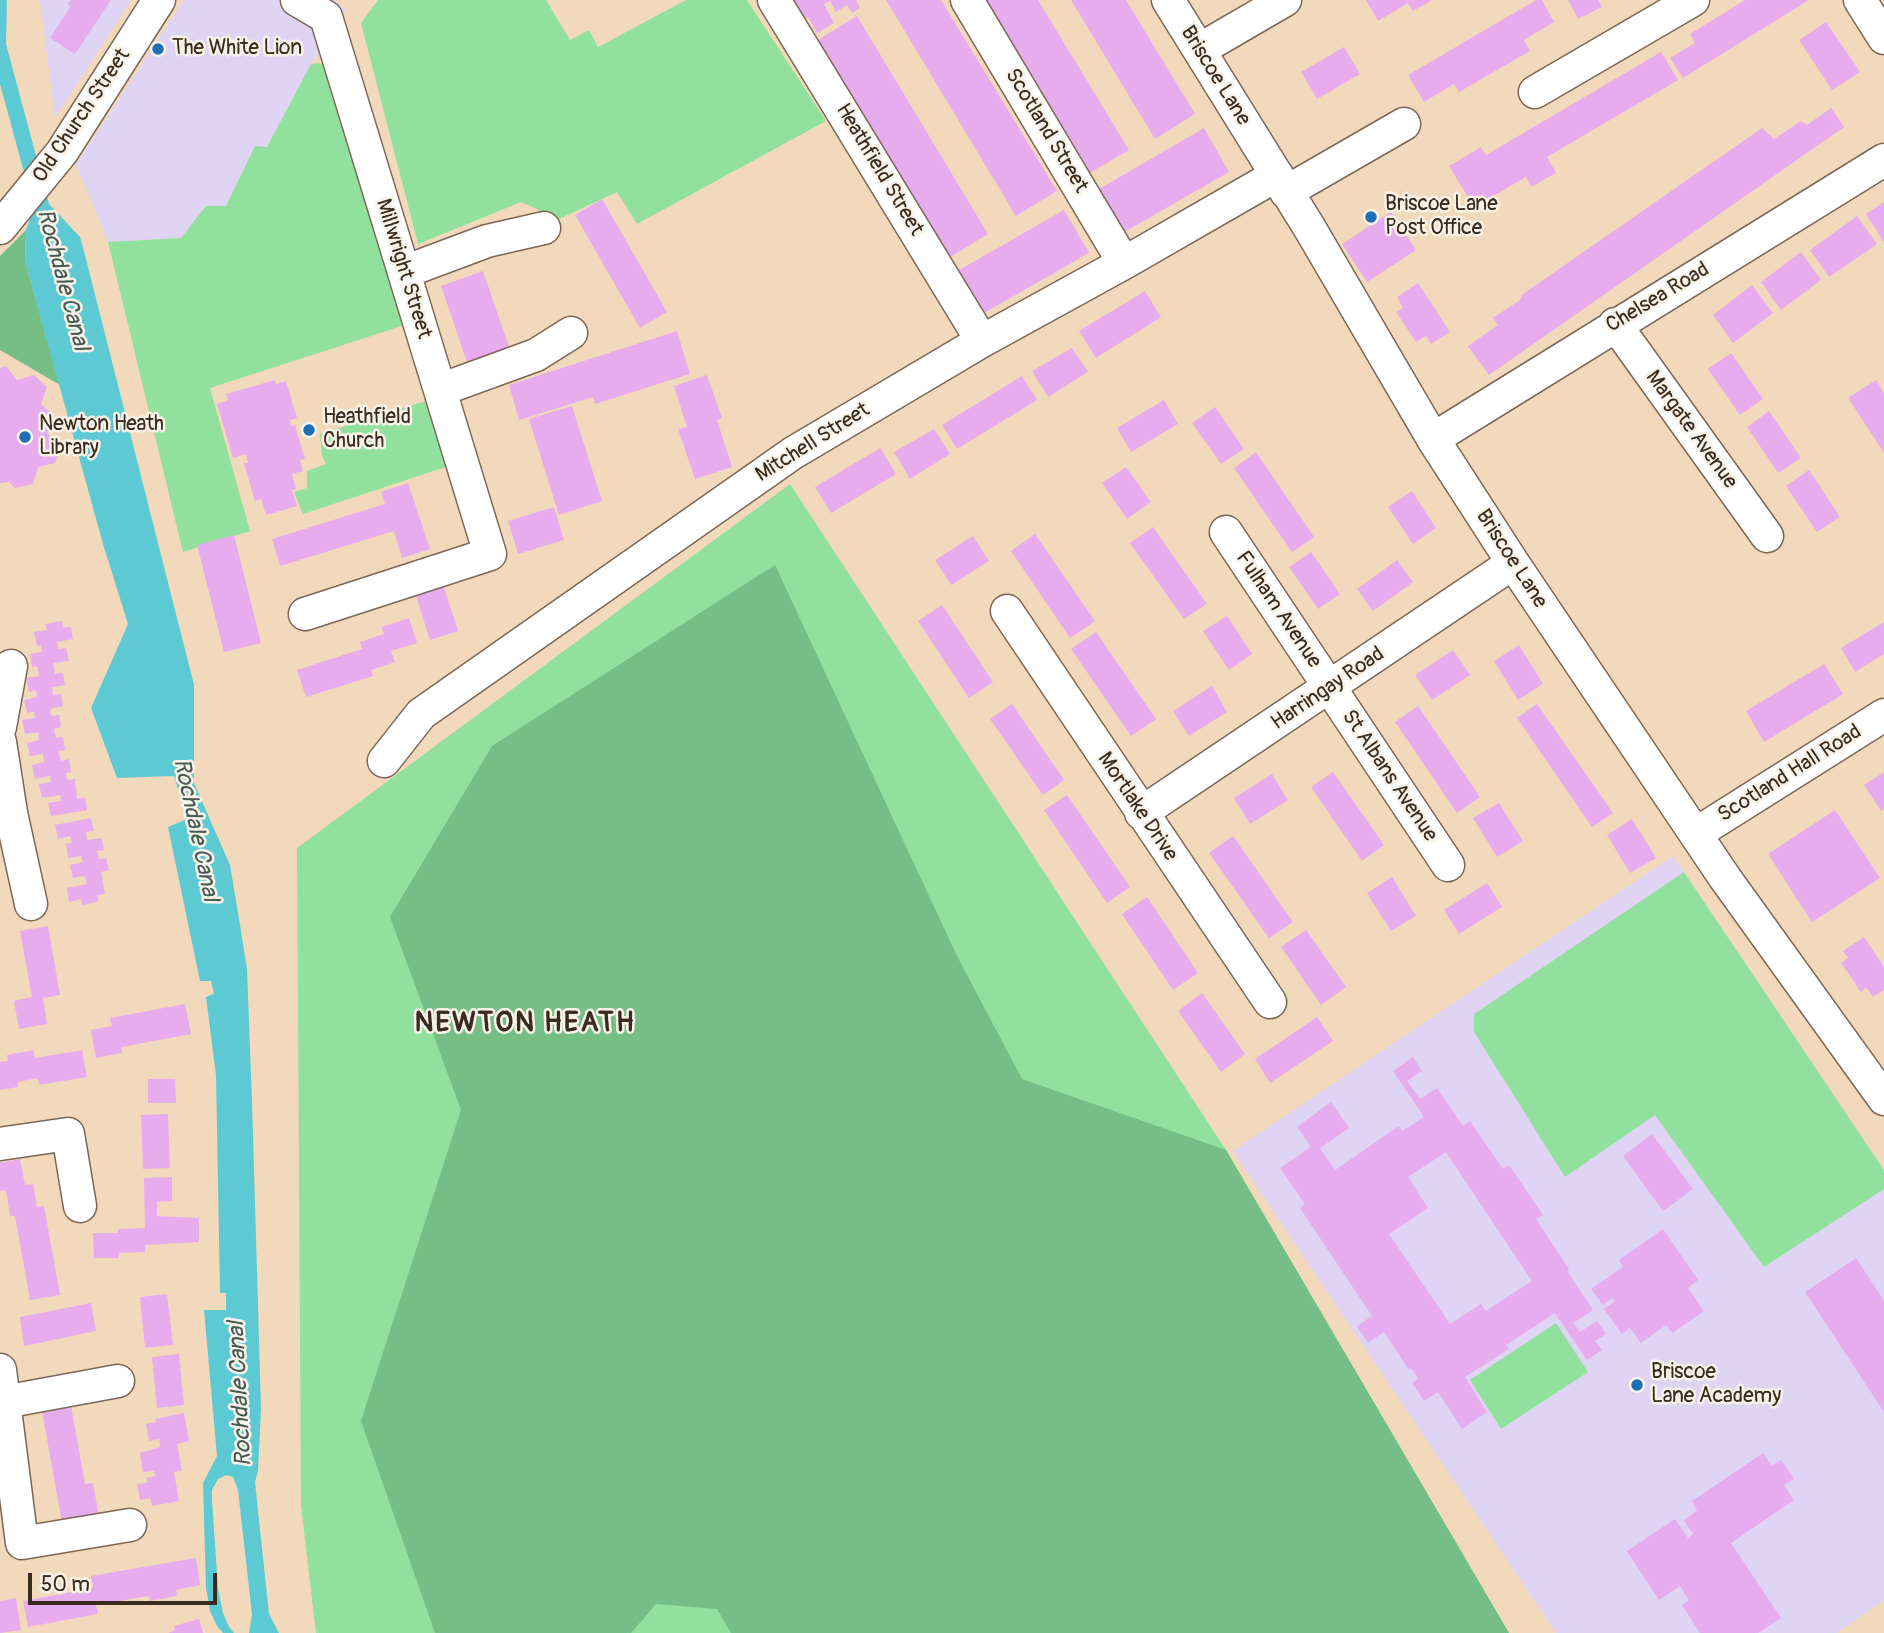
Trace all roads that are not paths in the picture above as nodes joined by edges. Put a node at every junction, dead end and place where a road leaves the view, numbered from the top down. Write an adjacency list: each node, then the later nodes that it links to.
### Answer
1 (159, 0): 16 (street, Old Church Street)
2 (298, 0): 9 (street, Millwright Street)
3 (774, 0): 22 (street, Heathfield Street)
4 (967, 0): 18 (street, Scotland Street)
5 (1168, 0): 11 (street, Briscoe Lane)
6 (1285, 0): 11 (street)
7 (1693, 0): 12 (street)
8 (1860, 0): 10 (street)
9 (331, 8): 19 (street, Millwright Street)
10 (1884, 38)
11 (1199, 50): 15 (street, Briscoe Lane)
12 (1535, 92)
13 (1404, 124): 15 (street, Mitchell Street)
14 (1884, 160): 20 (street, Chelsea Road)
15 (1282, 183): 18 (street, Mitchell Street); 24 (street, Briscoe Lane)
16 (0, 228)
17 (544, 228): 19 (street)
18 (1124, 263): 22 (street, Mitchell Street)
19 (404, 272): 23 (street, Millwright Street)
20 (1615, 324): 24 (street, Chelsea Road); 26 (street, Margate Avenue)
21 (571, 333): 23 (street)
22 (982, 341): 35 (street, Mitchell Street)
23 (440, 390): 29 (street, Millwright Street)
24 (1433, 439): 27 (street, Briscoe Lane)
25 (1226, 532): 31 (street, Fulham Avenue)
26 (1767, 536)
27 (1513, 563): 31 (street, Harringay Road); 38 (street, Briscoe Lane)
28 (1007, 611): 36 (street, Mortlake Drive)
29 (305, 614)
30 (11, 666): 33 (street)
31 (1330, 688): 36 (street, Harringay Road); 39 (street, St Albans Avenue)
32 (1884, 715): 38 (street, Scotland Hall Road)
33 (0, 727)
34 (0, 742): 37 (street)
35 (384, 761)
36 (1141, 813): 41 (street, Mortlake Drive)
37 (5, 814): 40 (street)
38 (1697, 833): 42 (street, Briscoe Lane)
39 (1448, 865)
40 (31, 904)
41 (1270, 1002)
42 (1884, 1099)
43 (0, 1144): 44 (street)
44 (80, 1206)
45 (0, 1370): 47 (street)
46 (118, 1381): 47 (street)
47 (4, 1402): 48 (street)
48 (6, 1484): 49 (street)
49 (130, 1525)

